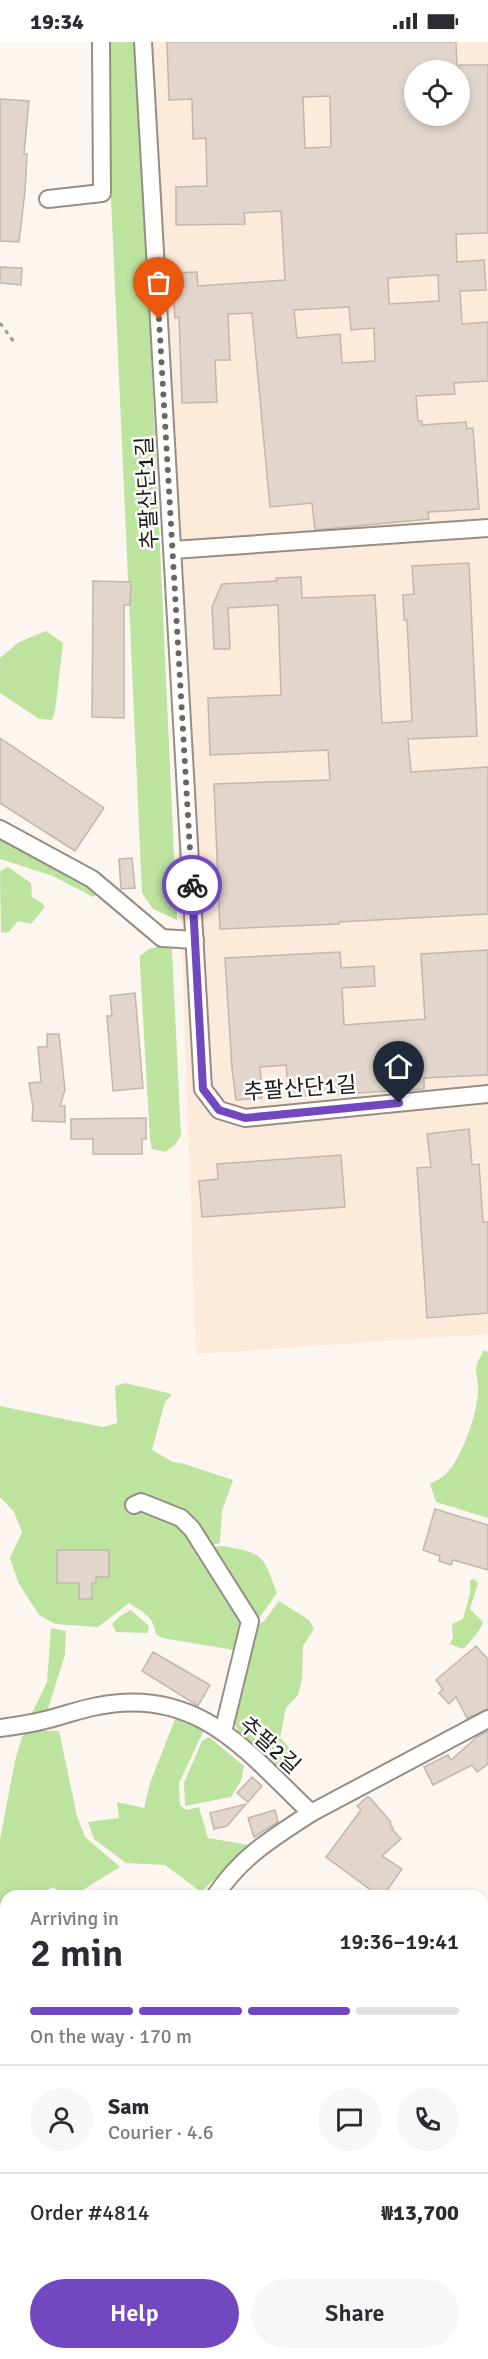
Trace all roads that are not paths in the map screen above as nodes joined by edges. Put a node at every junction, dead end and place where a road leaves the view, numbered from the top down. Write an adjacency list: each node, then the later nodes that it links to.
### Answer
1 (101, 42): 3 (street)
2 (143, 42): 5 (street, 추팔산단1길)
3 (48, 199)
4 (488, 528): 5 (street)
5 (173, 550): 7 (street, 추팔산단1길)
6 (0, 829): 7 (street)
7 (195, 940): 8 (street, 추팔산단1길)
8 (488, 1094)
9 (134, 1505): 12 (street)
10 (488, 1719): 13 (street)
11 (0, 1728): 12 (street, 추팔2길)
12 (223, 1732): 13 (street, 추팔2길)
13 (311, 1813): 14 (street)
14 (219, 1890)

